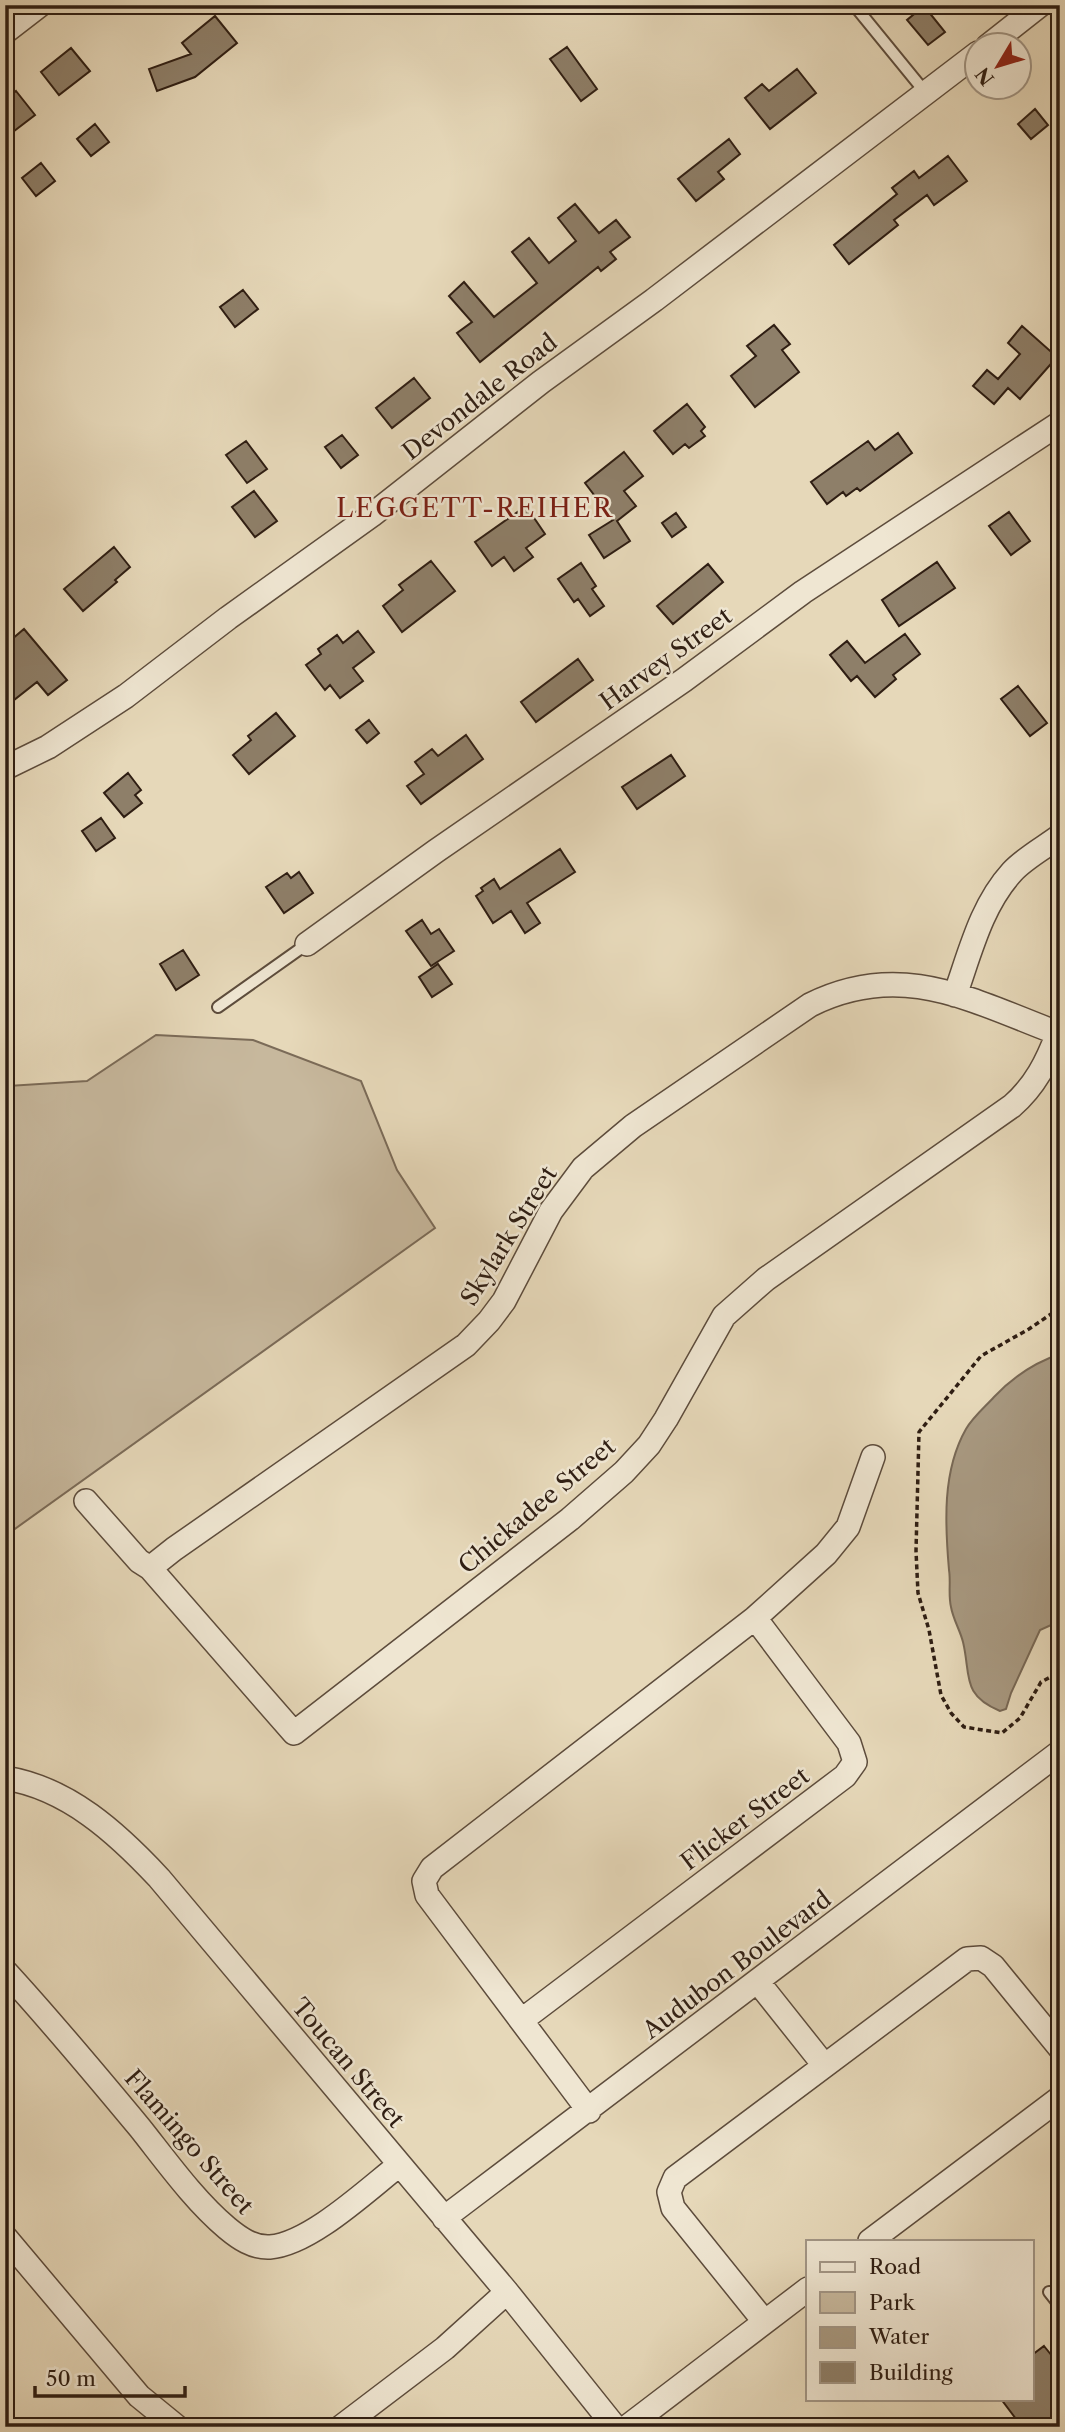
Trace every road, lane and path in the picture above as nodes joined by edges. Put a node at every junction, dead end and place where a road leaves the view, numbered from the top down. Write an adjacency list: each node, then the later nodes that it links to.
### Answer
1 (40, 5): 4 (street)
2 (854, 5): 7 (lane)
3 (1040, 5): 5 (street)
4 (5, 32)
5 (1006, 32)
6 (964, 63): 7 (street, Devondale Road)
7 (925, 92): 9 (street, Devondale Road)
8 (1060, 423): 11 (street, Harvey Street)
9 (5, 768)
10 (1060, 836): 12 (street)
11 (307, 944): 13 (lane)
12 (955, 995): 14 (street, Skylark Street); 18 (street, Skylark Street)
13 (218, 1007)
14 (1059, 1033): 18 (street, Chickadee Street)
15 (1060, 1308): 20 (path)
16 (873, 1457): 19 (street)
17 (86, 1501): 18 (street)
18 (150, 1568)
19 (755, 1618): 25 (street); 25 (street, Flicker Street)
20 (1060, 1672)
21 (1060, 1752): 24 (street, Audubon Boulevard)
22 (5, 1778): 30 (street, Toucan Street)
23 (5, 1971): 30 (street, Flamingo Street)
24 (758, 1982): 27 (street); 29 (street, Audubon Boulevard)
25 (522, 2020): 29 (street)
26 (1060, 2048): 27 (street)
27 (824, 2065): 38 (street)
28 (1060, 2098): 33 (street)
29 (589, 2111): 31 (street, Audubon Boulevard)
30 (399, 2165): 31 (street, Toucan Street)
31 (444, 2218): 35 (street, Toucan Street)
32 (5, 2237): 39 (street)
33 (871, 2240)
34 (806, 2290): 38 (street)
35 (506, 2292): 40 (street); 41 (street, Toucan Street)
36 (1049, 2292): 37 (lane)
37 (1060, 2306)
38 (764, 2321): 42 (street)
39 (177, 2427)
40 (341, 2427)
41 (615, 2427)
42 (628, 2427)

